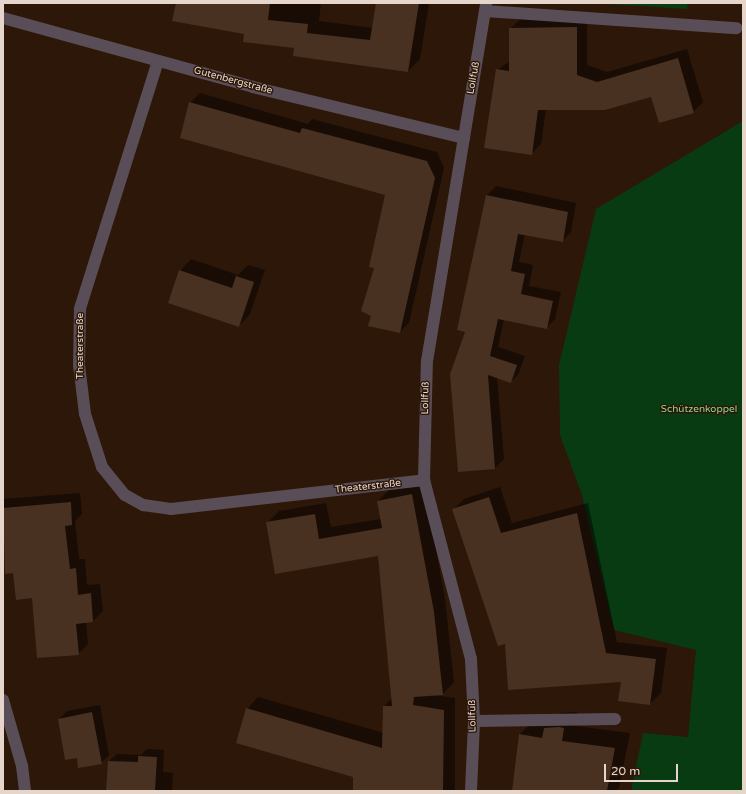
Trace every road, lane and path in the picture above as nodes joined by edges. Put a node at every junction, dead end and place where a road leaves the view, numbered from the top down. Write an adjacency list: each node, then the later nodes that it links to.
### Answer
1 (486, 7): 3 (street); 5 (street, Lollfuß)
2 (3, 18): 4 (street, Gutenbergstraße)
3 (736, 28)
4 (158, 61): 5 (street, Gutenbergstraße); 6 (street, Theaterstraße)
5 (464, 138): 6 (street, Lollfuß)
6 (424, 480): 9 (street, Lollfuß)
7 (3, 700): 10 (street)
8 (615, 719): 9 (street)
9 (474, 721): 11 (street, Lollfuß)
10 (25, 791)
11 (471, 791)

